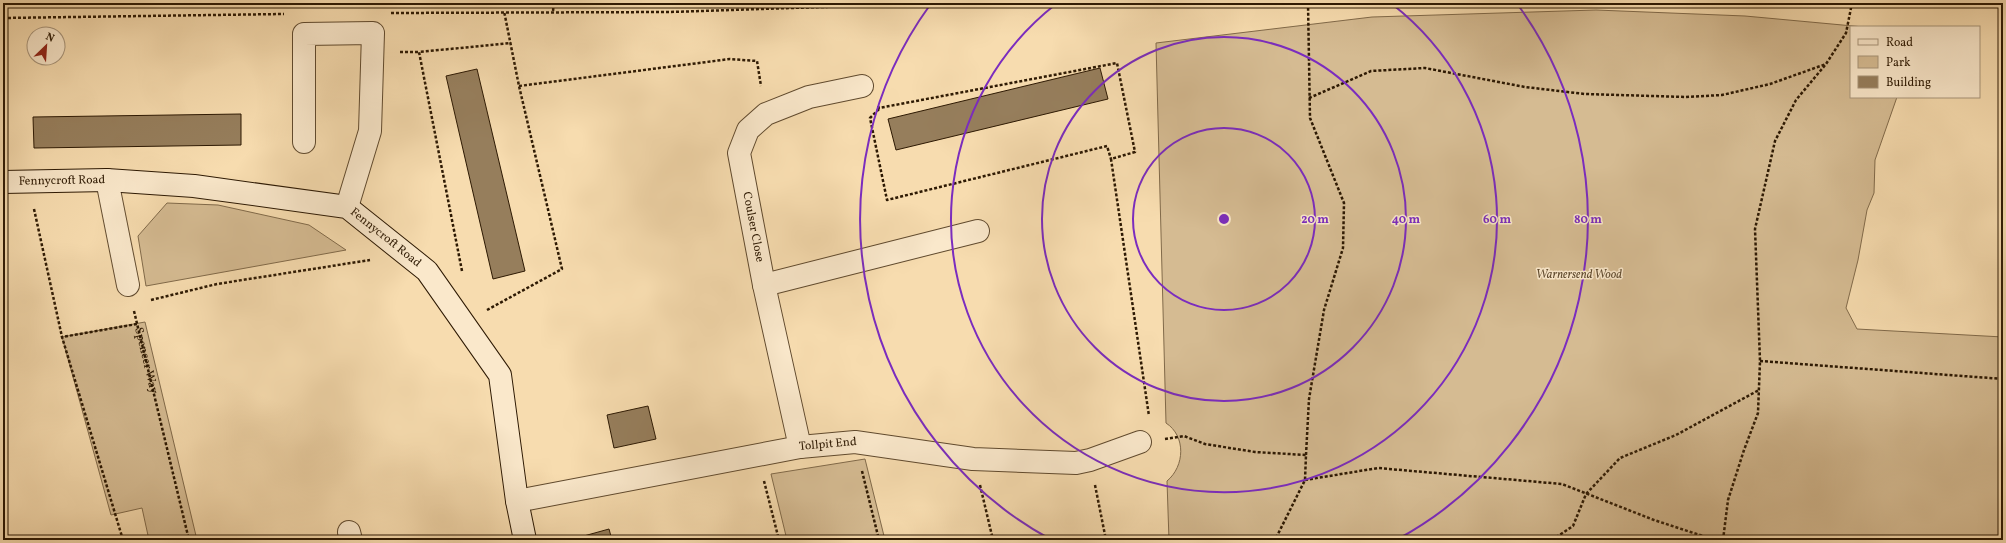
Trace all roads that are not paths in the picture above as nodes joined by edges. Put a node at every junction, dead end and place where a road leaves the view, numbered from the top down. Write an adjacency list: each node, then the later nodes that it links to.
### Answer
1 (862, 86): 7 (street, Coulser Close)
2 (304, 142): 5 (street)
3 (107, 180): 4 (street, Fennycroft Road); 5 (street, Fennycroft Road); 8 (street)
4 (3, 182)
5 (347, 207): 11 (street, Fennycroft Road)
6 (978, 231): 7 (street)
7 (764, 285): 10 (street, Coulser Close)
8 (130, 295)
9 (1146, 441): 10 (street, Tollpit End)
10 (800, 447): 11 (street, Tollpit End)
11 (517, 501): 12 (street, Fennycroft Road)
12 (525, 540)

